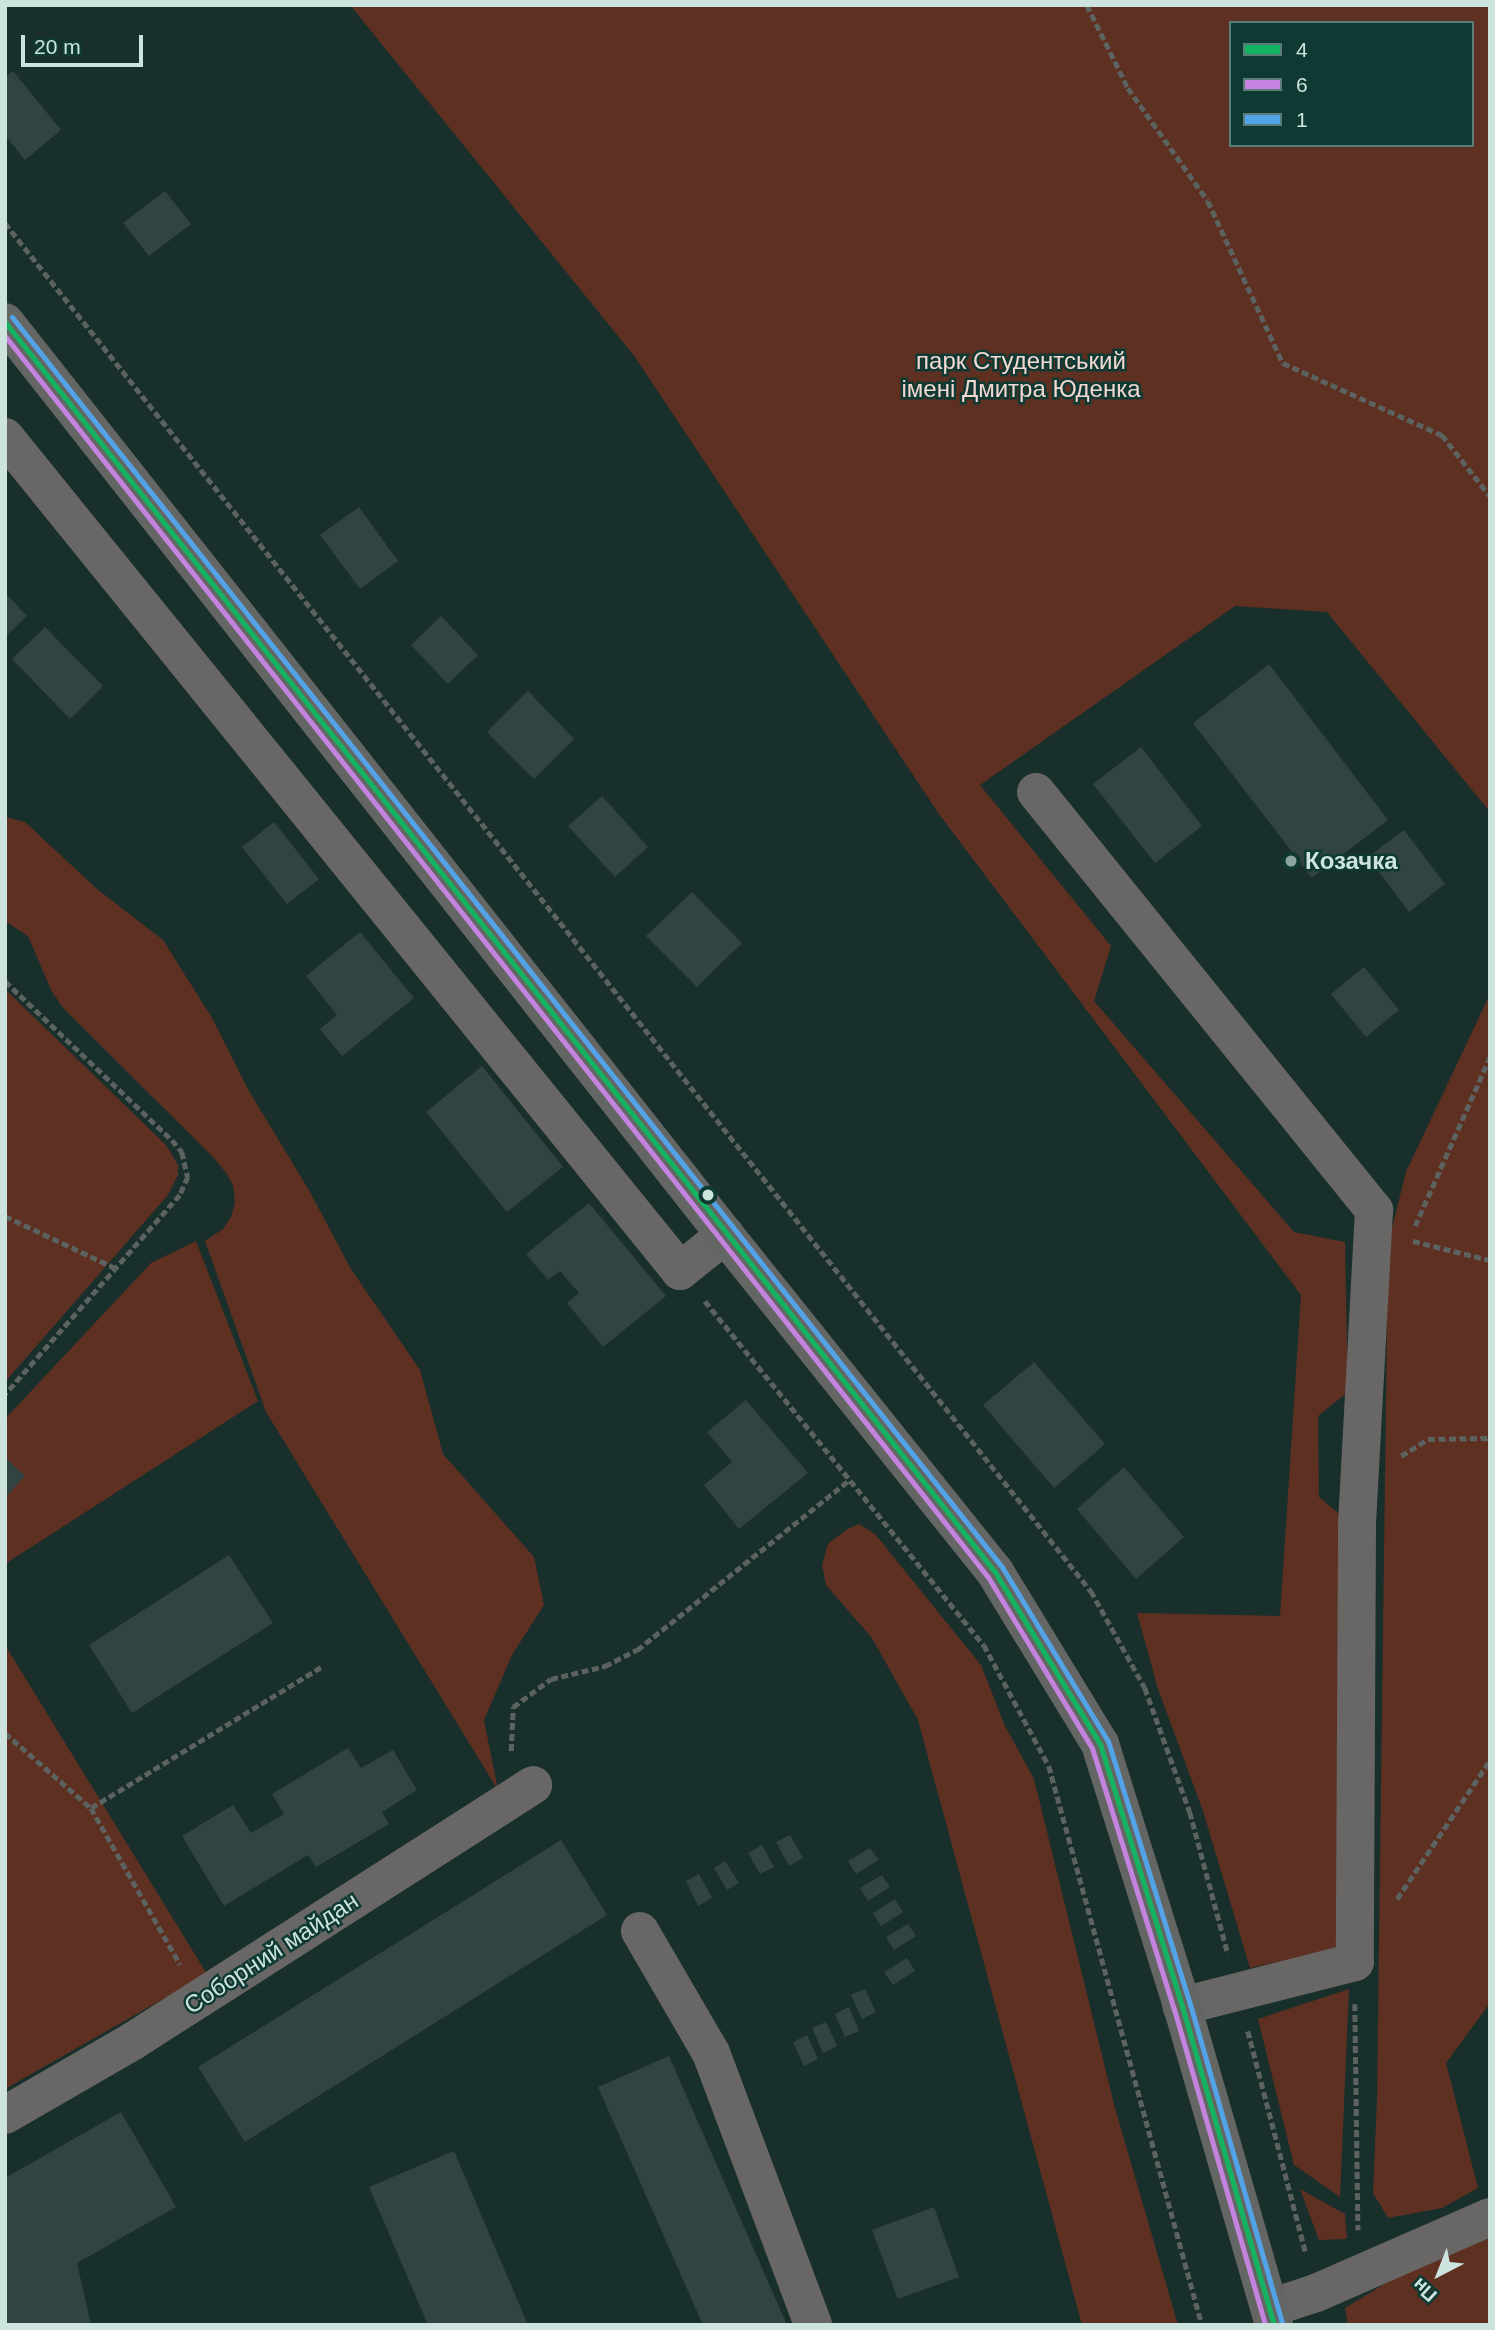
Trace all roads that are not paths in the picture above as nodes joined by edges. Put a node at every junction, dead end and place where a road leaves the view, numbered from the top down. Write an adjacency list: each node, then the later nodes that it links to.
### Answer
1 (5, 322): 4 (main road)
2 (5, 437): 4 (street)
3 (1036, 792): 7 (street)
4 (725, 1235): 7 (main road)
5 (533, 1785): 8 (street, Соборний майдан)
6 (640, 1931): 11 (street)
7 (1182, 2006): 10 (main road)
8 (5, 2116)
9 (1490, 2217): 10 (street)
10 (1272, 2316)
11 (813, 2325)

